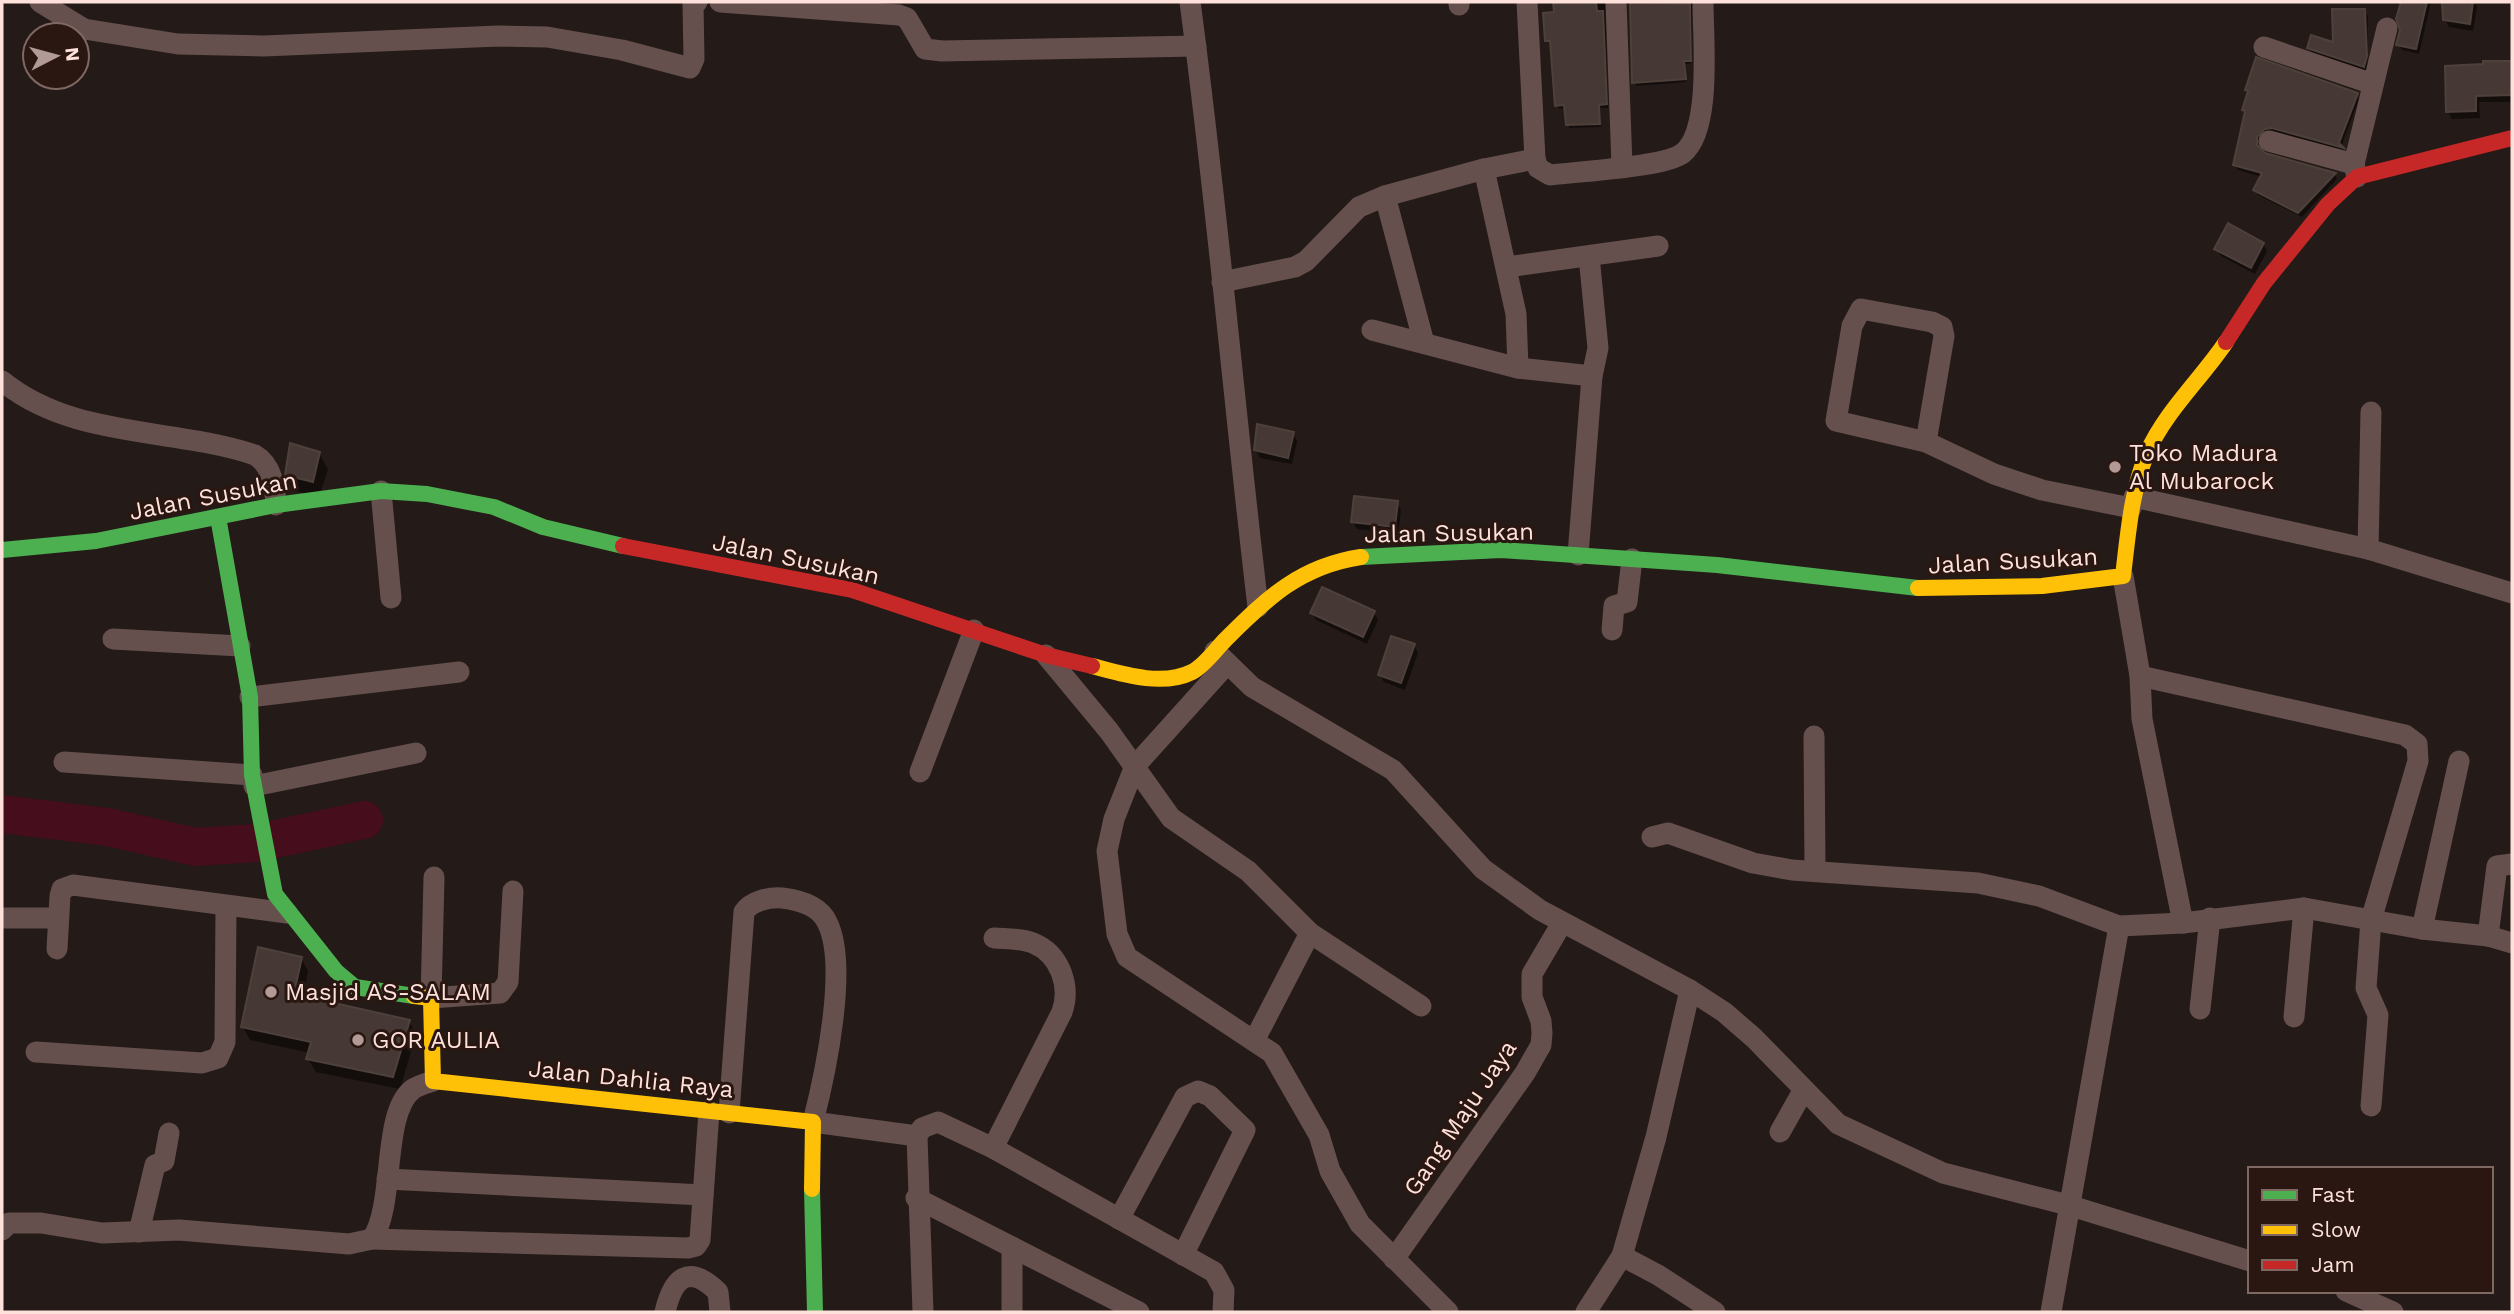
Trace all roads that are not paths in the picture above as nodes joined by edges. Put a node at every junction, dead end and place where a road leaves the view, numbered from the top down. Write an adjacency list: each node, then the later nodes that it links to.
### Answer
1 (40, 2): 2 (street)
2 (696, 2)
3 (720, 2): 9 (street)
4 (1190, 2): 9 (street)
5 (1527, 2): 14 (street)
6 (1616, 2): 15 (street)
7 (1703, 2): 15 (street)
8 (2387, 28): 11 (street)
9 (1196, 46): 22 (street)
10 (2264, 47): 11 (street)
11 (2373, 83): 17 (street)
12 (2512, 138): 17 (street, Jalan Susukan)
13 (2269, 141): 17 (street)
14 (1535, 159): 15 (street); 16 (street)
15 (1622, 166)
16 (1485, 169): 18 (street); 21 (street)
17 (2356, 171): 31 (street, Jalan Susukan)
18 (1385, 196): 22 (street); 24 (street)
19 (1658, 246): 20 (street)
20 (1589, 256): 21 (street); 26 (street)
21 (1507, 267): 25 (street)
22 (1222, 282): 41 (street)
23 (1372, 330): 24 (street)
24 (1424, 343): 25 (street)
25 (1518, 368): 26 (street)
26 (1592, 376): 36 (street)
27 (2, 381): 32 (street)
28 (2371, 412): 34 (street)
29 (1926, 442): 29 (street); 31 (street)
30 (381, 491): 32 (street, Jalan Susukan); 40 (street); 42 (street, Jalan Susukan)
31 (2132, 502): 34 (street); 38 (street, Jalan Susukan)
32 (276, 505): 33 (street, Jalan Susukan)
33 (218, 517): 35 (street, Jalan Susukan); 45 (street)
34 (2368, 549): 39 (street)
35 (2, 550)
36 (1578, 555): 37 (street, Jalan Susukan); 41 (street, Jalan Susukan)
37 (1632, 559): 38 (street, Jalan Susukan); 43 (street)
38 (2123, 576): 49 (street)
39 (2512, 593)
40 (391, 598)
41 (1258, 607): 47 (street, Jalan Susukan)
42 (974, 630): 46 (street, Jalan Susukan); 56 (street)
43 (1612, 631)
44 (113, 639): 45 (street)
45 (240, 646): 50 (street)
46 (1046, 655): 47 (street, Jalan Susukan); 55 (street)
47 (1220, 658): 55 (street); 70 (street)
48 (459, 672): 50 (street)
49 (2140, 676): 69 (street); 71 (street)
50 (250, 697): 57 (street)
51 (1814, 736): 60 (street)
52 (416, 753): 57 (street)
53 (2459, 761): 73 (street)
54 (64, 762): 57 (street)
55 (1135, 766): 74 (street); 84 (street)
56 (920, 772)
57 (253, 781): 65 (street)
58 (1652, 837): 60 (street)
59 (2512, 864): 75 (street)
60 (1815, 870): 72 (street)
61 (434, 877): 80 (street)
62 (513, 891): 80 (street)
63 (226, 907): 65 (street); 67 (street); 85 (street)
64 (2305, 908): 68 (street); 69 (street); 83 (street)
65 (287, 913): 80 (street)
66 (2, 918): 67 (street)
67 (58, 918): 78 (street)
68 (2210, 918): 71 (street); 82 (street)
69 (2371, 920): 73 (street); 88 (street)
70 (1562, 923): 79 (street); 106 (street, Gang Maju Jaya)
71 (2183, 923): 72 (street)
72 (2119, 926): 98 (street)
73 (2422, 929): 75 (street)
74 (1310, 933): 81 (street); 84 (street)
75 (2488, 936): 77 (street)
76 (994, 938): 94 (street)
77 (2512, 943)
78 (57, 949)
79 (1690, 989): 87 (street); 105 (street)
80 (431, 998): 86 (street)
81 (1421, 1006)
82 (2200, 1009)
83 (2294, 1017)
84 (1254, 1041): 106 (street)
85 (36, 1052)
86 (433, 1081): 89 (street, Jalan Dahlia Raya); 95 (street)
87 (1802, 1091): 91 (street); 98 (street)
88 (2371, 1106)
89 (719, 1112): 90 (street, Jalan Dahlia Raya); 90 (street); 96 (street)
90 (813, 1122): 93 (street); 112 (street)
91 (1780, 1132)
92 (169, 1133): 101 (street)
93 (917, 1136): 94 (street); 97 (street)
94 (993, 1148): 99 (street)
95 (387, 1179): 96 (street); 102 (street)
96 (703, 1195): 102 (street)
97 (916, 1198): 103 (street); 113 (street)
98 (2068, 1205): 107 (street); 119 (street)
99 (1119, 1219): 104 (street); 104 (street)
100 (2, 1230): 101 (street)
101 (139, 1232): 102 (street)
102 (372, 1239)
103 (1012, 1247): 114 (street); 115 (street)
104 (1184, 1255): 116 (street)
105 (1622, 1256): 117 (street); 118 (street)
106 (1394, 1259): 109 (street)
107 (2248, 1260)
108 (2354, 1300): 120 (street)
109 (1437, 1309)
110 (665, 1312): 111 (street)
111 (720, 1312)
112 (815, 1312)
113 (923, 1312)
114 (1012, 1312)
115 (1139, 1312)
116 (1223, 1312)
117 (1586, 1312)
118 (1715, 1312)
119 (2051, 1312)
120 (2393, 1312)

